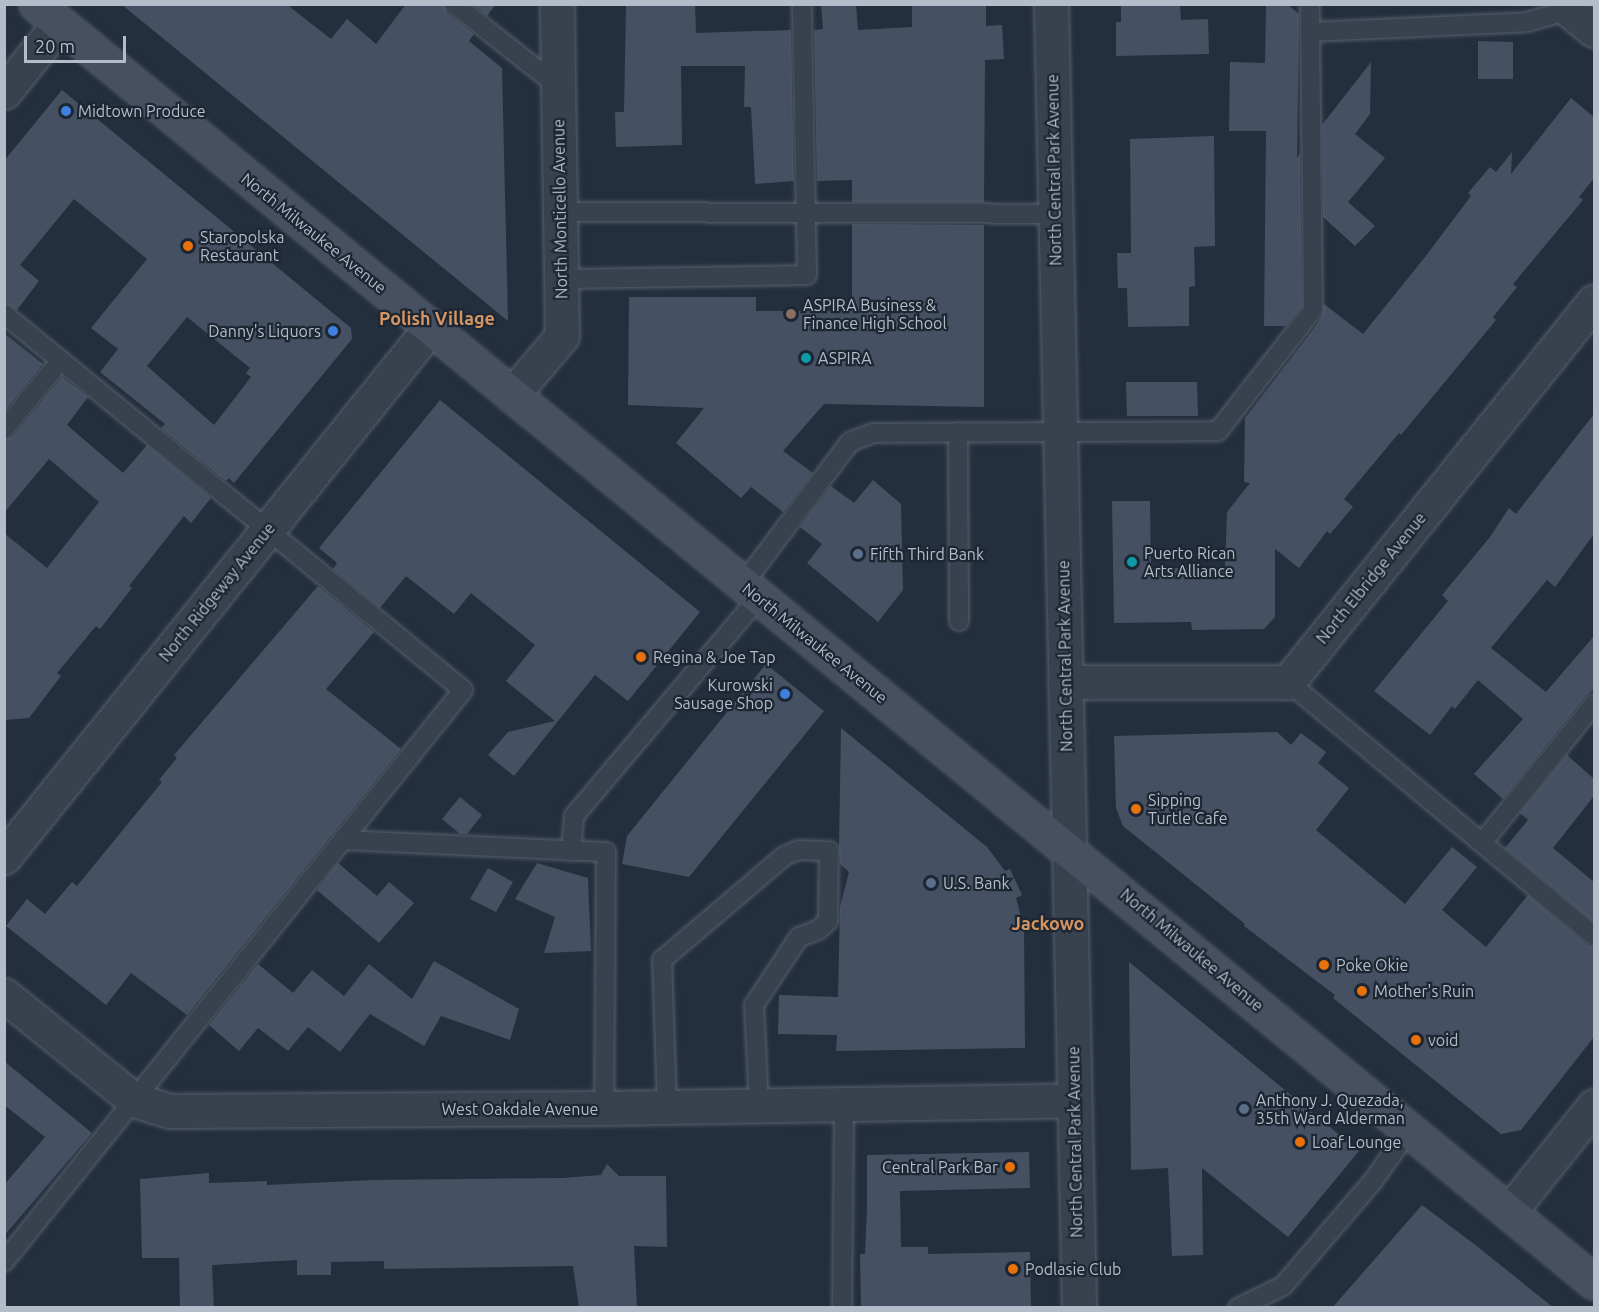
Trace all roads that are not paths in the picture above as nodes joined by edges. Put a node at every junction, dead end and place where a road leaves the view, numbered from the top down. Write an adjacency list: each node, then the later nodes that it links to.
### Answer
1 (454, 4): 10 (lane)
2 (557, 4): 10 (street, North Monticello Avenue)
3 (802, 4): 13 (lane)
4 (1051, 4): 14 (street, North Central Park Avenue)
5 (1310, 4): 9 (lane)
6 (1569, 7): 8 (street); 9 (lane)
7 (47, 14): 11 (street); 18 (main road, North Milwaukee Avenue)
8 (1594, 30)
9 (1310, 32): 22 (lane)
10 (558, 87): 12 (street, North Monticello Avenue)
11 (4, 92)
12 (560, 212): 13 (lane); 15 (street, North Monticello Avenue)
13 (806, 213): 14 (lane); 15 (lane)
14 (1055, 214): 22 (street, North Central Park Avenue)
15 (561, 279): 20 (street, North Monticello Avenue)
16 (1594, 302): 28 (street, North Elbridge Avenue)
17 (4, 314): 19 (lane)
18 (430, 328): 20 (main road, North Milwaukee Avenue); 24 (street, North Ridgeway Avenue)
19 (60, 360): 21 (lane); 24 (lane)
20 (512, 395): 25 (main road, North Milwaukee Avenue)
21 (4, 429)
22 (1060, 430): 23 (lane); 27 (street, North Central Park Avenue)
23 (958, 432): 25 (lane); 26 (lane)
24 (267, 530): 30 (lane); 34 (street, North Ridgeway Avenue)
25 (751, 591): 32 (main road, North Milwaukee Avenue); 33 (lane)
26 (959, 621)
27 (1065, 682): 28 (street); 32 (street, North Central Park Avenue)
28 (1288, 682): 31 (lane)
29 (1594, 704): 31 (lane)
30 (343, 840): 33 (lane); 37 (lane)
31 (1482, 843): 35 (lane)
32 (1069, 849): 38 (street, North Central Park Avenue); 44 (main road, North Milwaukee Avenue)
33 (571, 851): 43 (lane)
34 (4, 857)
35 (1594, 936)
36 (4, 995): 37 (street, West Oakdale Avenue)
37 (134, 1100): 43 (street, West Oakdale Avenue); 46 (lane)
38 (1074, 1101): 39 (street, West Oakdale Avenue); 49 (street, North Central Park Avenue)
39 (844, 1104): 40 (street, West Oakdale Avenue); 48 (lane)
40 (759, 1106): 42 (street, West Oakdale Avenue); 42 (lane)
41 (1594, 1106): 45 (street)
42 (667, 1107): 43 (street, West Oakdale Avenue)
43 (604, 1108)
44 (1409, 1130): 45 (main road, North Milwaukee Avenue); 50 (lane)
45 (1509, 1212): 47 (main road, North Milwaukee Avenue)
46 (4, 1262)
47 (1594, 1282)
48 (842, 1308)
49 (1079, 1308)
50 (1238, 1308)

